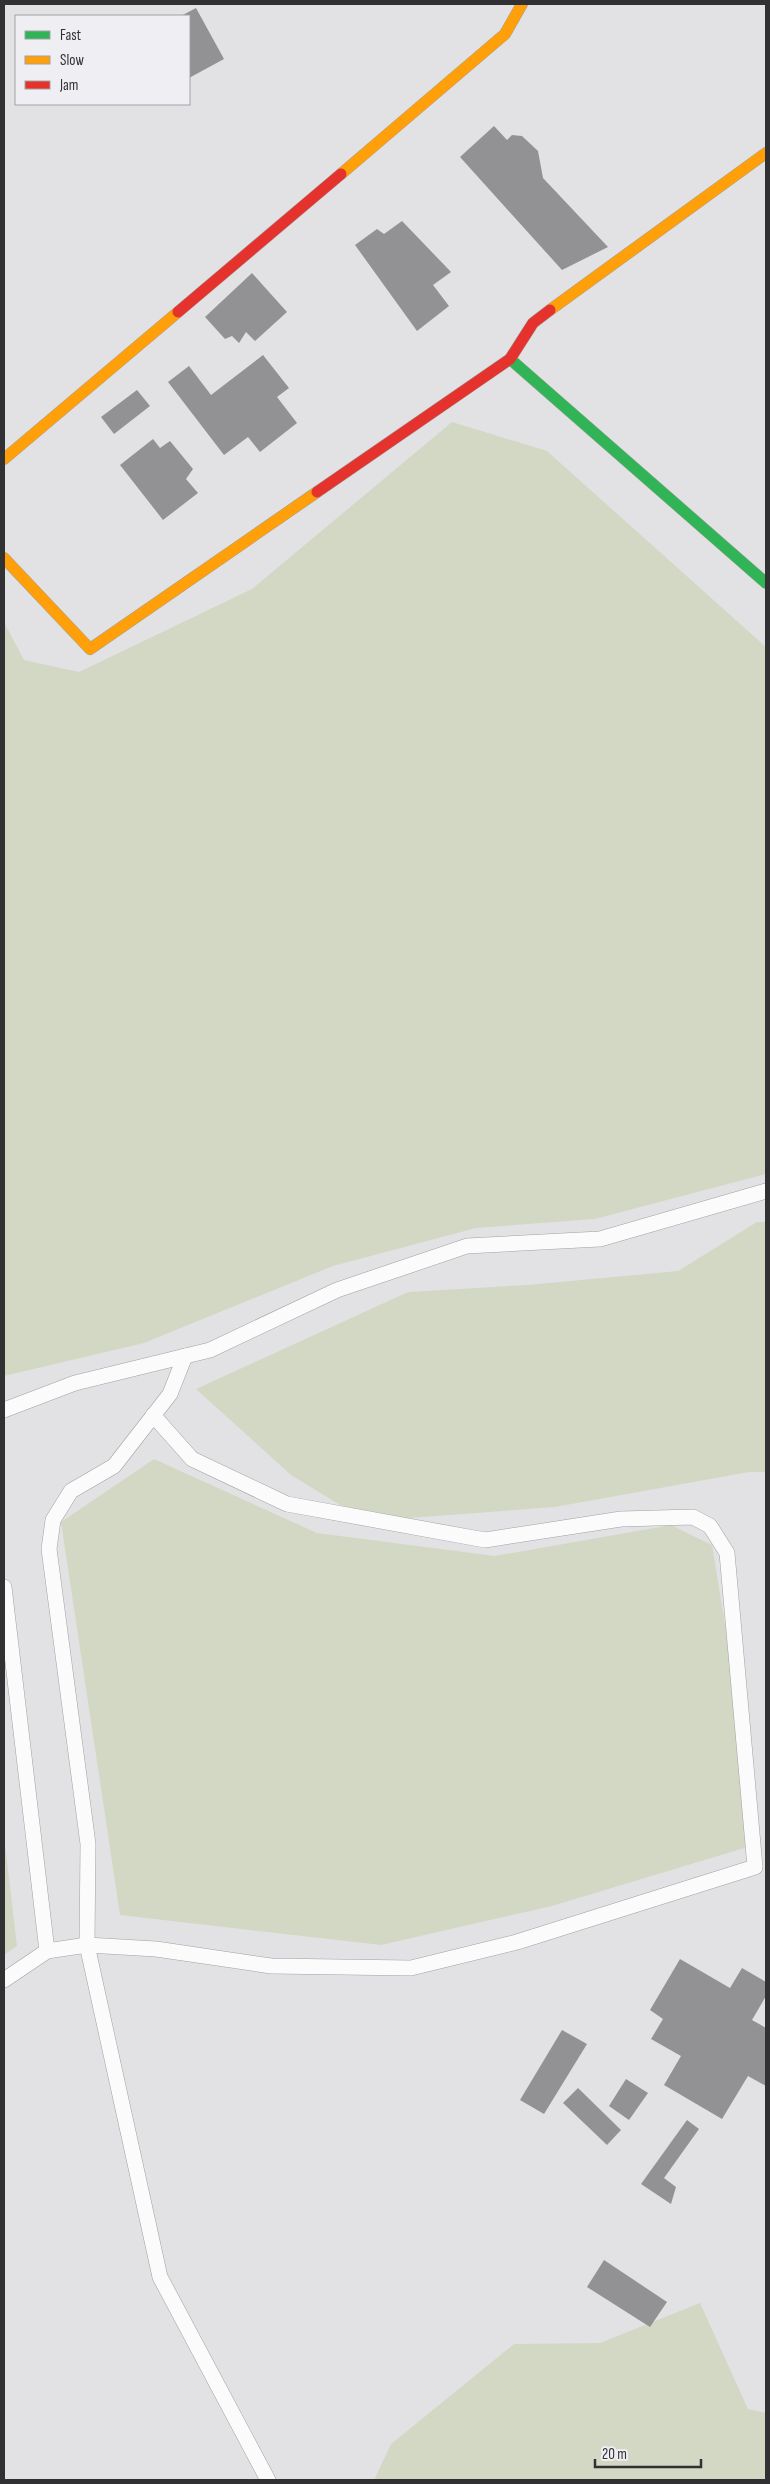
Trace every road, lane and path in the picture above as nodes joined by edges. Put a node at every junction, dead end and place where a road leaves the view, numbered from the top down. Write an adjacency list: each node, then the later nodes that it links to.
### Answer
1 (522, 4): 4 (street)
2 (766, 154): 3 (street)
3 (510, 359): 5 (street); 6 (street)
4 (4, 459)
5 (4, 558)
6 (766, 582)
7 (766, 1191): 8 (lane)
8 (184, 1356): 9 (lane); 10 (lane)
9 (4, 1410)
10 (153, 1415): 12 (lane); 12 (lane)
11 (4, 1587): 13 (lane)
12 (87, 1945): 13 (lane); 15 (lane)
13 (47, 1951): 14 (lane)
14 (4, 1980)
15 (268, 2480)

